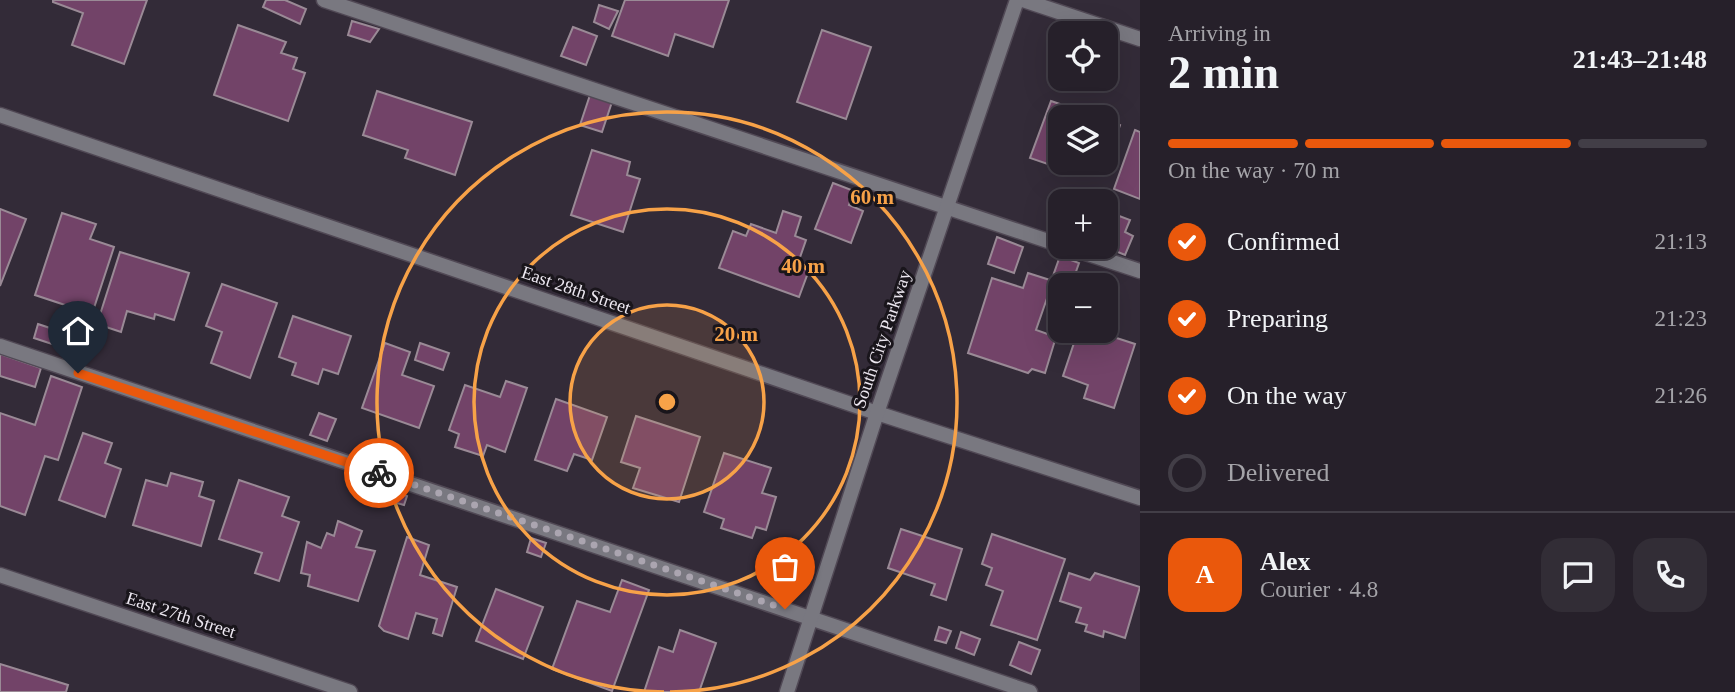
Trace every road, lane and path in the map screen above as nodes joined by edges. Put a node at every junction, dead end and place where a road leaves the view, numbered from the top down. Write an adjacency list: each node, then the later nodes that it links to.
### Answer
1 (324, 0): 6 (street)
2 (1017, 0): 6 (street, South City Parkway)
3 (1023, 0): 4 (street)
4 (1140, 39)
5 (0, 116): 11 (street, East 28th Street)
6 (947, 207): 7 (street); 11 (street, South City Parkway)
7 (1048, 241)
8 (1104, 259): 9 (street)
9 (1140, 271)
10 (0, 346): 14 (street)
11 (877, 413): 12 (street, East 28th Street); 14 (street, South City Parkway)
12 (1140, 498)
13 (0, 575): 15 (street, East 27th Street)
14 (811, 618): 16 (street, South City Parkway); 17 (street)
15 (350, 692)
16 (787, 692)
17 (1030, 692)

